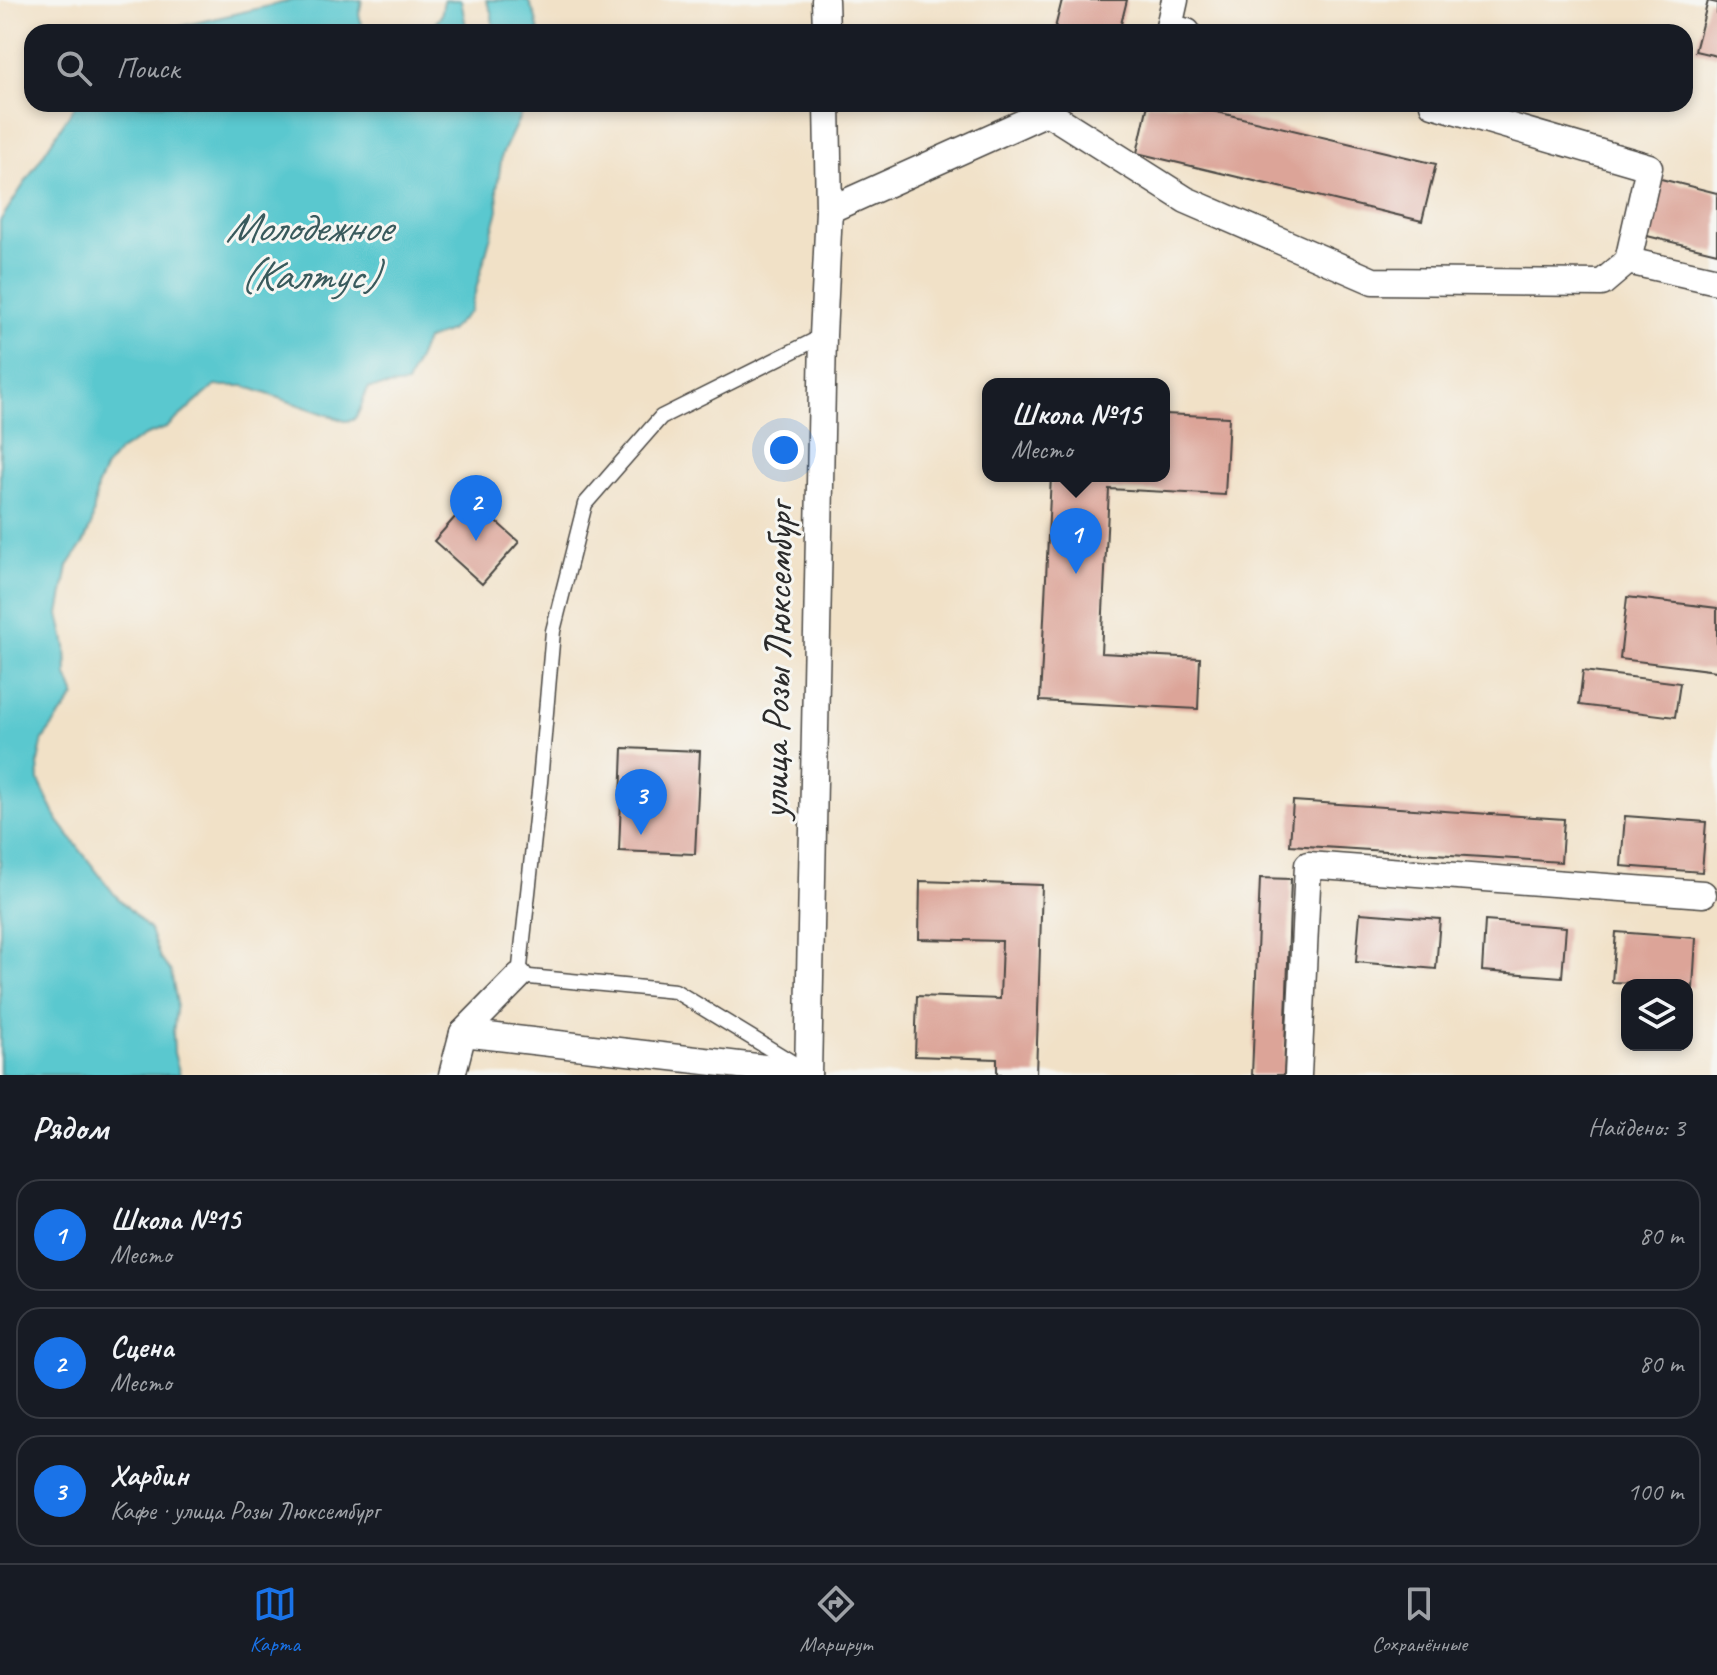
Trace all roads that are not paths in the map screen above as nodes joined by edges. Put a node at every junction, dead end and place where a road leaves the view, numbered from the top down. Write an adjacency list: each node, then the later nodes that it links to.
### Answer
1 (825, 0): 3 (street)
2 (1175, 0): 4 (street)
3 (826, 24)
4 (1170, 24)
5 (827, 112): 7 (street, улица Розы Люксембург)
6 (1460, 112): 8 (street)
7 (829, 210): 8 (street); 10 (street, улица Розы Люксембург)
8 (1628, 261): 9 (street)
9 (1717, 281)
10 (823, 336): 12 (lane); 14 (street, улица Розы Люксембург)
11 (1703, 894): 16 (street)
12 (519, 976): 13 (street); 14 (lane)
13 (463, 1033): 14 (street); 15 (street)
14 (808, 1074)
15 (452, 1075)
16 (1298, 1075)

